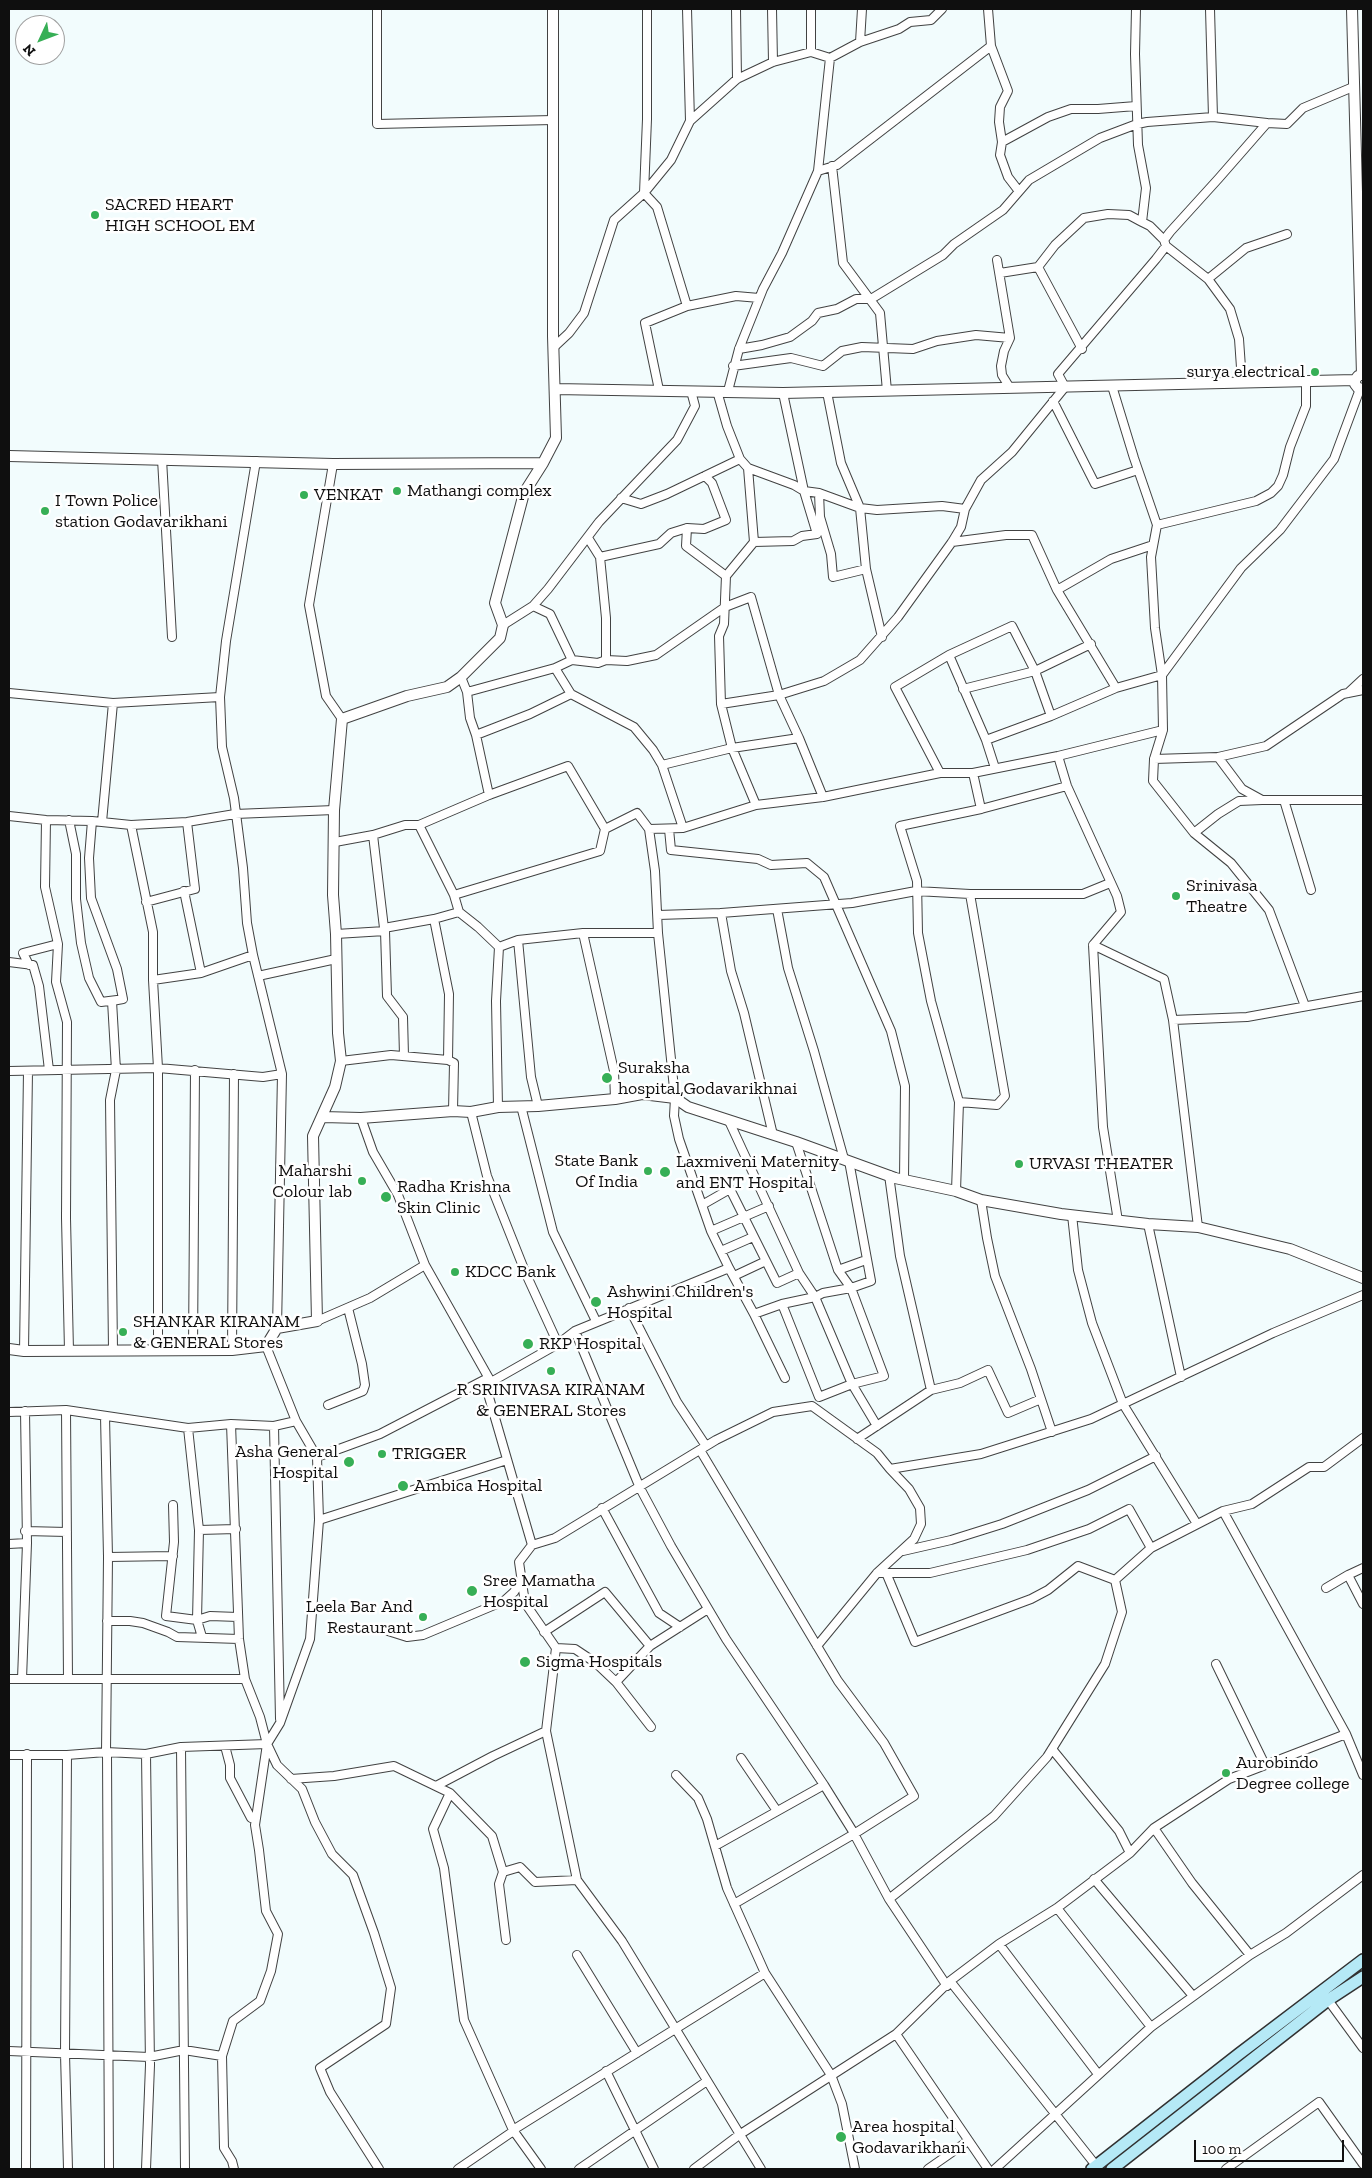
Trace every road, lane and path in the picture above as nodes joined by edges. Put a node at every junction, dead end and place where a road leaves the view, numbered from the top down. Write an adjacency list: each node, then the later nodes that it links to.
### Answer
1 (377, 9): 23 (street)
2 (552, 9): 23 (street)
3 (647, 9): 31 (street)
4 (688, 9): 24 (street)
5 (736, 9): 19 (street)
6 (772, 9): 18 (street)
7 (811, 9): 16 (street)
8 (862, 9): 14 (street)
9 (942, 9): 14 (street)
10 (988, 9): 15 (street)
11 (1136, 9): 21 (street)
12 (1210, 9): 22 (street)
13 (1352, 9): 20 (street)
14 (860, 42): 17 (street)
15 (991, 46): 27 (street); 28 (street)
16 (812, 52): 17 (street); 18 (street)
17 (830, 58): 29 (street)
18 (773, 62): 19 (street)
19 (737, 79): 24 (street)
20 (1353, 87): 25 (street); 50 (street)
21 (1136, 106): 26 (street); 27 (street)
22 (1213, 117): 25 (street); 26 (street)
23 (553, 120): 43 (street)
24 (690, 121): 31 (street)
25 (1266, 123): 34 (street)
26 (1137, 124): 30 (street); 32 (street)
27 (1002, 142): 30 (street)
28 (832, 166): 29 (street); 40 (street)
29 (818, 172): 39 (street)
30 (1018, 190): 40 (street)
31 (644, 193): 41 (street); 43 (street)
32 (1142, 222): 34 (street); 36 (street)
33 (1287, 234): 38 (street)
34 (1165, 243): 38 (street); 45 (street)
35 (997, 260): 37 (street)
36 (1038, 267): 37 (street); 45 (street)
37 (1000, 273): 42 (street)
38 (1208, 279): 49 (street)
39 (760, 298): 41 (street); 46 (street)
40 (871, 299): 44 (street); 46 (street)
41 (687, 306): 55 (street)
42 (1010, 338): 44 (street); 53 (street)
43 (554, 347): 54 (street)
44 (883, 347): 47 (street); 59 (street)
45 (1082, 348): 52 (street)
46 (738, 349): 47 (street)
47 (733, 366): 58 (street)
48 (1306, 380): 49 (street); 50 (street); 77 (street)
49 (1242, 382): 51 (street)
50 (1360, 382): 99 (street)
51 (1112, 386): 52 (street); 70 (street)
52 (1065, 387): 53 (street); 62 (street)
53 (1010, 388): 59 (street)
54 (555, 389): 55 (street); 67 (street)
55 (658, 390): 56 (street)
56 (691, 391): 57 (street); 74 (street)
57 (717, 391): 58 (street); 65 (street)
58 (728, 391): 61 (street)
59 (887, 391): 60 (street)
60 (827, 392): 61 (street); 75 (street)
61 (783, 393): 72 (street)
62 (1053, 401): 70 (street); 76 (street)
63 (9, 456): 64 (street)
64 (162, 459): 66 (street); 92 (street)
65 (740, 459): 69 (street); 71 (street)
66 (256, 461): 68 (street); 110 (street)
67 (544, 463): 68 (street); 90 (street)
68 (333, 464): 114 (street)
69 (748, 468): 72 (street); 81 (street)
70 (1138, 470): 77 (street)
71 (705, 476): 74 (street); 78 (street)
72 (804, 491): 73 (street); 79 (street)
73 (819, 493): 75 (street); 79 (street)
74 (621, 498): 80 (street)
75 (860, 508): 76 (street); 85 (street)
76 (965, 509): 82 (street)
77 (1157, 525): 83 (street)
78 (687, 528): 84 (street); 86 (street)
79 (820, 533): 81 (street); 85 (street)
80 (588, 538): 84 (street); 88 (street)
81 (754, 542): 86 (street)
82 (952, 542): 87 (street); 91 (street)
83 (1153, 544): 87 (street); 99 (street)
84 (600, 557): 96 (street)
85 (866, 569): 91 (street)
86 (726, 576): 89 (street)
87 (1058, 590): 93 (street)
88 (533, 606): 90 (street); 95 (street)
89 (725, 607): 96 (street); 109 (street); 112 (street)
90 (503, 625): 100 (street)
91 (882, 637): 109 (street)
92 (172, 638)
93 (1091, 644): 98 (street); 102 (street)
94 (949, 655): 98 (street); 103 (street); 125 (street)
95 (572, 660): 96 (street); 97 (street)
96 (606, 660)
97 (555, 668): 105 (street); 108 (street)
98 (1035, 671): 103 (street); 113 (street)
99 (1162, 675): 102 (street); 115 (street)
100 (461, 677): 105 (street); 114 (street)
101 (1363, 679): 107 (street)
102 (1116, 688): 113 (street)
103 (963, 689): 118 (street)
104 (1363, 690): 107 (street)
105 (467, 692): 116 (street)
106 (9, 693): 111 (street)
107 (1348, 693): 121 (street)
108 (571, 694): 116 (street); 123 (street)
109 (779, 695): 112 (street); 117 (street)
110 (220, 696): 111 (street); 136 (street)
111 (113, 703): 141 (street)
112 (721, 704): 119 (street)
113 (1050, 716): 118 (street)
114 (342, 719): 135 (street)
115 (1163, 730): 120 (street); 122 (street)
116 (476, 736): 128 (street)
117 (799, 738): 119 (street); 129 (street)
118 (986, 740): 124 (street)
119 (732, 748): 123 (street); 133 (street)
120 (1058, 756): 124 (street); 127 (street)
121 (1218, 757): 122 (street); 130 (street)
122 (1154, 759): 149 (street)
123 (662, 765): 146 (street)
124 (995, 768): 126 (street)
125 (940, 773): 126 (street); 129 (street)
126 (973, 773): 134 (street)
127 (1067, 786): 134 (street); 152 (street)
128 (489, 795): 144 (street); 145 (street)
129 (823, 798): 133 (street)
130 (1262, 800): 131 (street); 149 (street)
131 (1284, 800): 132 (street); 153 (street)
132 (1363, 800)
133 (756, 805): 146 (street)
134 (981, 809): 155 (street)
135 (334, 810): 136 (street); 151 (street)
136 (235, 814): 142 (street); 173 (street)
137 (9, 816): 138 (street)
138 (46, 820): 139 (street); 170 (street)
139 (69, 820): 140 (street); 181 (street)
140 (92, 820): 141 (street); 181 (street)
141 (102, 822): 143 (street)
142 (186, 822): 143 (street); 154 (street)
143 (131, 825): 158 (street)
144 (419, 825): 150 (street); 157 (street)
145 (605, 828): 147 (street); 157 (street)
146 (683, 828): 148 (street)
147 (649, 829): 148 (street); 163 (street)
148 (669, 829): 159 (street)
149 (1194, 833): 182 (street)
150 (373, 835): 151 (street); 165 (street)
151 (335, 842): 167 (street)
152 (1110, 883): 156 (street); 171 (street)
153 (1311, 890)
154 (184, 891): 158 (street); 177 (street)
155 (916, 891): 156 (street); 159 (street); 198 (street)
156 (970, 894): 198 (street)
157 (454, 895): 161 (street)
158 (146, 902): 179 (street)
159 (837, 904): 160 (street); 211 (street)
160 (778, 909): 162 (street); 209 (street)
161 (458, 912): 164 (street); 172 (street)
162 (720, 913): 163 (street); 207 (street)
163 (658, 915): 166 (street)
164 (434, 920): 165 (street); 185 (street)
165 (384, 930): 167 (street); 184 (street)
166 (658, 933): 168 (street); 196 (street)
167 (336, 934): 174 (street)
168 (583, 934): 169 (street); 197 (street)
169 (518, 940): 172 (street); 200 (street)
170 (58, 944): 176 (street); 191 (street)
171 (1093, 945): 183 (street); 218 (street)
172 (499, 946): 201 (street)
173 (253, 955): 177 (street); 178 (street)
174 (336, 959): 178 (street); 186 (street)
175 (9, 962): 176 (street)
176 (29, 964): 190 (street)
177 (201, 973): 179 (street)
178 (258, 976): 195 (street)
179 (153, 980): 187 (street)
180 (1363, 996): 182 (street)
181 (112, 1001): 192 (street)
182 (1305, 1006): 183 (street)
183 (1173, 1020): 220 (street)
184 (404, 1056): 185 (street); 186 (street)
185 (448, 1060): 202 (street)
186 (341, 1061): 204 (street)
187 (158, 1068): 192 (street); 193 (street); 247 (street)
188 (9, 1070): 189 (street)
189 (28, 1070): 190 (street); 250 (street)
190 (49, 1070): 191 (street)
191 (68, 1070): 192 (street); 251 (street)
192 (116, 1070): 246 (street)
193 (195, 1070): 194 (street); 248 (street)
194 (234, 1074): 195 (street); 249 (street)
195 (282, 1074): 241 (street)
196 (675, 1098): 197 (street); 206 (street); 214 (street)
197 (615, 1099): 200 (street)
198 (959, 1102): 212 (street)
199 (521, 1106): 200 (street); 201 (street); 240 (street)
200 (538, 1106)
201 (498, 1107): 203 (street)
202 (453, 1112): 203 (street); 205 (street)
203 (471, 1112): 243 (street)
204 (323, 1117): 205 (street); 239 (street)
205 (361, 1118): 226 (street)
206 (729, 1121): 207 (street); 215 (street)
207 (773, 1135): 208 (street)
208 (796, 1142): 209 (street); 228 (street)
209 (846, 1160): 210 (street); 224 (street)
210 (889, 1175): 211 (street); 256 (street)
211 (904, 1179): 212 (street)
212 (956, 1191): 213 (street)
213 (981, 1200): 216 (street); 257 (street)
214 (702, 1205): 217 (street); 221 (street)
215 (769, 1206): 217 (street); 229 (street)
216 (1072, 1215): 218 (street); 258 (street)
217 (744, 1219): 221 (street); 222 (street)
218 (1118, 1221): 219 (street)
219 (1148, 1224): 220 (street); 252 (street)
220 (1198, 1227): 231 (street)
221 (711, 1231): 223 (street)
222 (753, 1237): 223 (street); 225 (street)
223 (721, 1251): 227 (street)
224 (866, 1260): 228 (street); 232 (street)
225 (766, 1261): 229 (street); 230 (street)
226 (425, 1265): 236 (street); 254 (street)
227 (729, 1268): 230 (street); 237 (street)
228 (838, 1270): 232 (street)
229 (799, 1273): 234 (street)
230 (734, 1276): 238 (street)
231 (1363, 1278)
232 (851, 1288): 234 (street); 255 (street)
233 (1363, 1295): 252 (street)
234 (815, 1297): 235 (street); 255 (street)
235 (782, 1304): 238 (street); 255 (street)
236 (348, 1308): 239 (street); 259 (street)
237 (628, 1308): 240 (street); 272 (street)
238 (754, 1314): 253 (street)
239 (317, 1321): 241 (street)
240 (596, 1321): 242 (street)
241 (277, 1328): 244 (street)
242 (575, 1331): 243 (street); 277 (street)
243 (558, 1344): 254 (street)
244 (266, 1346): 249 (street); 264 (street)
245 (9, 1349): 250 (street)
246 (112, 1350): 247 (street); 251 (street)
247 (158, 1350): 248 (street)
248 (193, 1350): 249 (street)
249 (232, 1350)
250 (24, 1351): 251 (street)
251 (69, 1351)
252 (1181, 1377): 258 (street)
253 (785, 1378)
254 (487, 1381): 274 (street); 275 (street)
255 (852, 1384): 267 (street)
256 (931, 1390): 257 (street); 267 (street)
257 (1041, 1398): 269 (street)
258 (1123, 1404): 269 (street); 273 (street)
259 (328, 1405)
260 (66, 1410): 261 (street); 263 (street); 286 (street)
261 (25, 1411): 262 (street); 285 (street)
262 (9, 1412)
263 (105, 1416): 268 (street); 293 (street)
264 (296, 1421): 266 (street); 274 (street)
265 (231, 1424): 266 (street); 268 (street); 283 (street)
266 (274, 1426): 321 (street)
267 (877, 1426): 271 (street)
268 (188, 1428): 284 (street)
269 (1052, 1432): 276 (street)
270 (1363, 1438): 280 (street)
271 (857, 1439): 272 (street); 276 (street)
272 (703, 1448): 277 (street); 312 (street)
273 (1156, 1456): 282 (street); 291 (street)
274 (317, 1458): 281 (street)
275 (507, 1460): 281 (street); 289 (street)
276 (890, 1469): 291 (street)
277 (640, 1488): 279 (street); 302 (street)
278 (173, 1504): 292 (street)
279 (602, 1508): 289 (street); 306 (street)
280 (1223, 1511): 282 (street); 324 (street)
281 (319, 1520): 321 (street)
282 (1197, 1524): 290 (street)
283 (236, 1529): 284 (street); 303 (street)
284 (199, 1530): 304 (street)
285 (25, 1531): 286 (street); 287 (street)
286 (67, 1532): 318 (street)
287 (27, 1543): 288 (street); 317 (street)
288 (9, 1544)
289 (532, 1545): 299 (street)
290 (1151, 1548): 296 (street); 298 (street)
291 (903, 1551): 295 (street)
292 (173, 1556): 293 (street); 304 (street)
293 (108, 1557): 305 (street)
294 (1363, 1568): 297 (street)
295 (877, 1574): 296 (street); 312 (street)
296 (887, 1575): 298 (street)
297 (1348, 1575): 300 (street); 301 (street)
298 (1115, 1580): 328 (street)
299 (521, 1581): 307 (street); 308 (street)
300 (1326, 1588)
301 (1363, 1604)
302 (708, 1609): 306 (street); 339 (street)
303 (238, 1617): 304 (street); 310 (street)
304 (197, 1620): 309 (street)
305 (107, 1621): 309 (street); 315 (street)
306 (680, 1627): 311 (street)
307 (388, 1630)
308 (544, 1632): 311 (street); 313 (street)
309 (202, 1637): 310 (street)
310 (239, 1639): 319 (street)
311 (650, 1646): 320 (street)
312 (817, 1646): 345 (street)
313 (556, 1648): 320 (street); 323 (street)
314 (1216, 1664): 335 (street)
315 (107, 1678): 318 (street); 319 (street); 329 (street)
316 (9, 1679): 317 (street)
317 (22, 1679): 318 (street)
318 (68, 1679)
319 (245, 1679): 325 (street)
320 (616, 1682): 322 (street)
321 (280, 1723): 325 (street)
322 (651, 1727)
323 (546, 1731): 340 (street); 351 (street)
324 (1346, 1734): 335 (street); 336 (street)
325 (267, 1744): 326 (street); 338 (street); 343 (street)
326 (225, 1746): 327 (street); 343 (street)
327 (181, 1748): 331 (street); 369 (street)
328 (1052, 1750): 347 (street); 352 (street)
329 (106, 1752): 331 (street); 333 (street); 374 (street)
330 (27, 1754): 332 (street); 333 (street); 371 (street)
331 (146, 1754): 376 (street)
332 (9, 1755)
333 (67, 1755): 373 (street)
334 (741, 1758): 342 (street)
335 (1264, 1765): 344 (street)
336 (1363, 1775)
337 (676, 1776): 346 (street)
338 (291, 1779): 340 (street); 394 (street)
339 (824, 1785): 342 (street); 345 (street)
340 (436, 1786): 341 (street)
341 (450, 1793): 348 (street); 382 (street)
342 (777, 1812): 346 (street)
343 (255, 1819): 375 (street)
344 (1154, 1828): 347 (street); 358 (street)
345 (854, 1834): 352 (street); 353 (street)
346 (715, 1846): 353 (street)
347 (1130, 1853): 350 (street)
348 (503, 1872): 351 (street); 355 (street)
349 (1363, 1875): 358 (street)
350 (1094, 1879): 354 (street); 363 (street)
351 (577, 1880): 366 (street)
352 (889, 1899): 362 (street)
353 (734, 1904): 360 (street)
354 (1057, 1908): 356 (street); 365 (street)
355 (506, 1940)
356 (999, 1944): 362 (street); 378 (street)
357 (576, 1955): 372 (street)
358 (1250, 1955): 363 (street)
359 (1363, 1960): 387 (main road)
360 (765, 1973): 366 (street); 379 (street)
361 (1363, 1977): 364 (main road)
362 (949, 1983): 367 (street); 381 (street)
363 (1193, 1996): 365 (street)
364 (1328, 2000): 368 (street); 405 (main road)
365 (1152, 2027): 378 (street)
366 (675, 2028): 372 (street); 380 (street)
367 (896, 2034): 379 (street); 385 (street)
368 (1363, 2048)
369 (184, 2050): 375 (street); 376 (street); 392 (street)
370 (9, 2051): 371 (street)
371 (26, 2052): 373 (street); 388 (street)
372 (636, 2052): 377 (street)
373 (65, 2054): 374 (street); 389 (street)
374 (108, 2054): 376 (street); 390 (street)
375 (222, 2056): 393 (street)
376 (149, 2057): 391 (street)
377 (606, 2071): 382 (street); 383 (street)
378 (1098, 2074): 381 (street)
379 (831, 2075): 384 (street); 401 (street)
380 (707, 2080): 383 (street); 384 (street)
381 (1055, 2113): 387 (street); 404 (street)
382 (513, 2130): 395 (street); 396 (street)
383 (635, 2131): 397 (street); 398 (street)
384 (739, 2135): 399 (street); 400 (street)
385 (968, 2141): 402 (street); 403 (street)
386 (1363, 2166): 406 (street); 407 (street)
387 (1096, 2168)
388 (26, 2169)
389 (68, 2169)
390 (109, 2169)
391 (146, 2169)
392 (185, 2169)
393 (234, 2169)
394 (379, 2169)
395 (458, 2169)
396 (540, 2169)
397 (579, 2169)
398 (654, 2169)
399 (694, 2169)
400 (761, 2169)
401 (855, 2169)
402 (928, 2169)
403 (988, 2169)
404 (996, 2169)
405 (1112, 2169)
406 (1226, 2169)
407 (1360, 2169)

